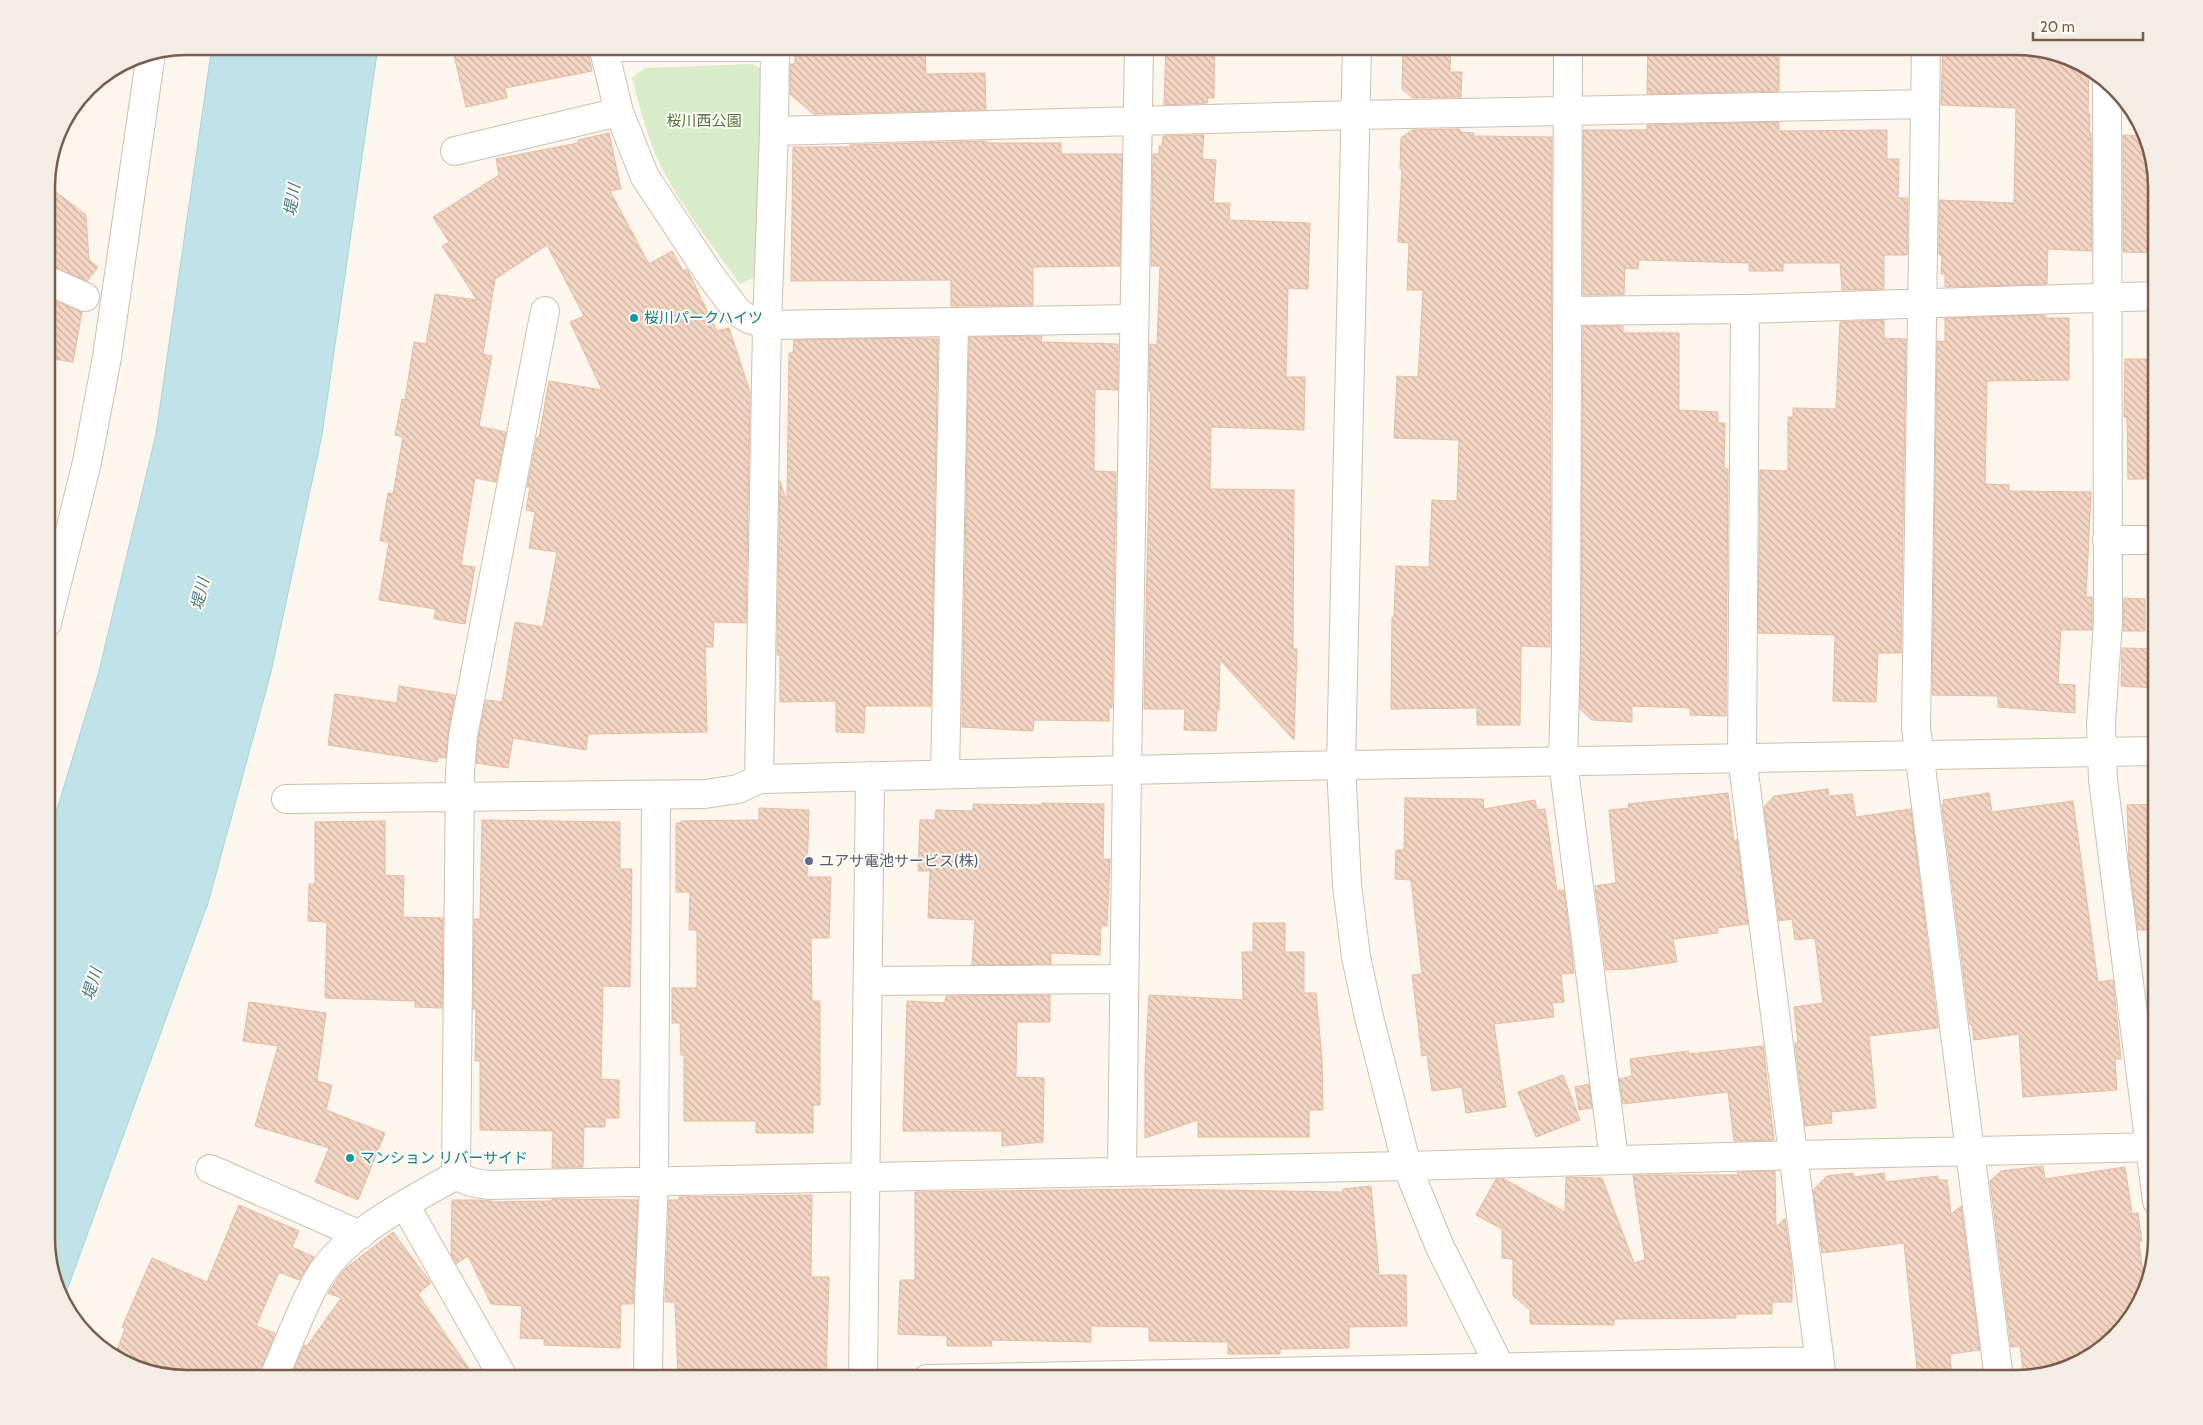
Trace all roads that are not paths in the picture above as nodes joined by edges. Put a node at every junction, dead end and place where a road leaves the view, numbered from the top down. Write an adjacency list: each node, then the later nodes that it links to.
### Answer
1 (605, 55): 11 (street)
2 (775, 55): 14 (street)
3 (1139, 55): 13 (street)
4 (1357, 55): 12 (street)
5 (1568, 55): 10 (street)
6 (1926, 55): 9 (street)
7 (150, 60): 29 (street)
8 (2107, 92): 19 (street)
9 (1925, 104): 10 (street); 20 (street)
10 (1567, 111): 12 (street); 23 (street)
11 (619, 112): 15 (street); 26 (street)
12 (1356, 115): 13 (street); 35 (street)
13 (1138, 122): 14 (street); 24 (street)
14 (774, 131): 26 (street)
15 (455, 151)
16 (55, 284): 18 (street)
17 (2148, 296): 19 (street)
18 (85, 297)
19 (2106, 297): 20 (street); 27 (street)
20 (1922, 304): 21 (street); 32 (street)
21 (1745, 309): 23 (street); 33 (street)
22 (545, 311): 41 (street)
23 (1567, 311): 34 (street)
24 (1134, 319): 25 (street); 36 (street)
25 (954, 323): 26 (street); 37 (street)
26 (767, 326): 39 (street)
27 (2107, 540): 28 (street); 31 (street)
28 (2148, 540)
29 (55, 588)
30 (2148, 751): 31 (street)
31 (2102, 752): 32 (street); 45 (street)
32 (1918, 754): 33 (street); 47 (street)
33 (1742, 757): 34 (street); 48 (street)
34 (1562, 762): 35 (street); 49 (street)
35 (1341, 765): 36 (street); 50 (street)
36 (1127, 769): 37 (street); 43 (street)
37 (945, 774): 38 (street)
38 (870, 776): 39 (street); 44 (street)
39 (759, 779): 40 (street)
40 (656, 795): 41 (street); 55 (street)
41 (461, 796): 42 (street); 53 (street)
42 (286, 799)
43 (1124, 979): 44 (street); 52 (street)
44 (868, 981): 54 (street)
45 (2148, 1111)
46 (2148, 1147): 47 (street)
47 (1969, 1152): 48 (street); 64 (street)
48 (1795, 1155): 49 (street); 63 (street)
49 (1614, 1159): 50 (street)
50 (1407, 1166): 52 (street); 62 (street)
51 (210, 1170): 57 (street)
52 (1122, 1171): 54 (street)
53 (456, 1175): 55 (street); 56 (street)
54 (866, 1176): 55 (street); 61 (street)
55 (654, 1182): 60 (street)
56 (405, 1205): 57 (street); 59 (street)
57 (360, 1235): 58 (street)
58 (277, 1370)
59 (499, 1370)
60 (648, 1370)
61 (863, 1370)
62 (1502, 1370)
63 (1821, 1370)
64 (1999, 1370)

